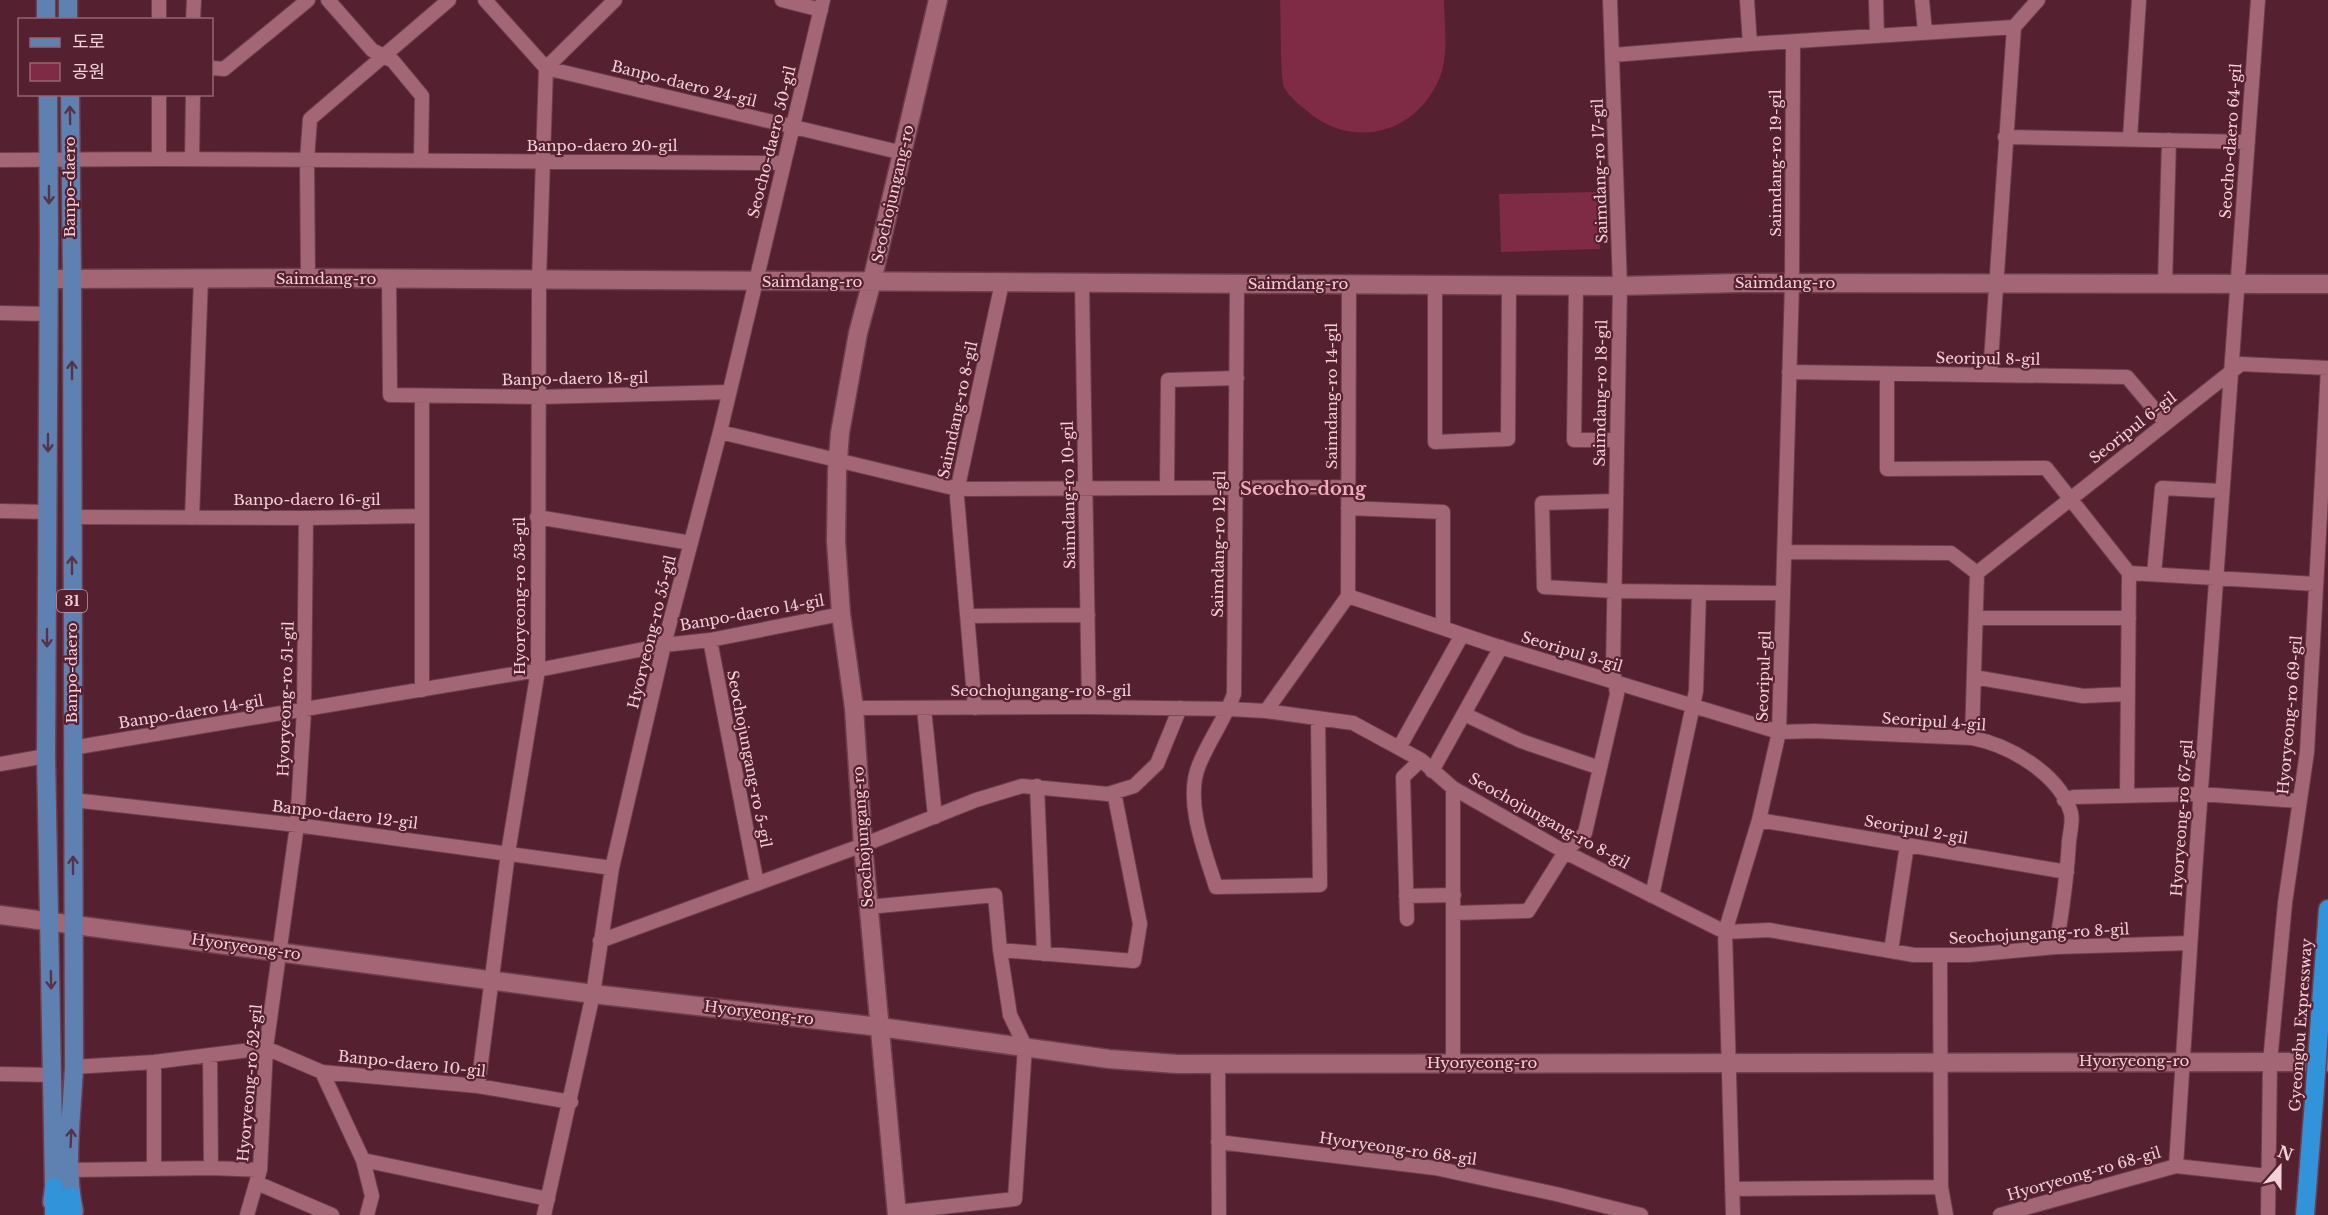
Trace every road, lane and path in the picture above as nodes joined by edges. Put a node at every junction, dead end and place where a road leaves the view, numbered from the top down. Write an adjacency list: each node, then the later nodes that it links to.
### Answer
1 (46, 0): 20 (main road)
2 (68, 0): 21 (main road)
3 (159, 0): 22 (street)
4 (194, 0): 23 (street)
5 (328, 0): 30 (street)
6 (449, 0): 30 (street)
7 (485, 0): 32 (street)
8 (615, 0): 32 (street)
9 (782, 0): 19 (street, Seocho-daero 50-gil)
10 (938, 0): 42 (main road, Seochojungang-ro)
11 (1610, 0): 29 (street, Saimdang-ro 17-gil)
12 (1747, 0): 28 (street)
13 (1876, 0): 26 (street)
14 (1922, 0): 25 (street)
15 (2038, 0): 24 (street)
16 (2139, 0): 39 (street)
17 (2258, 0): 41 (street, Seocho-daero 64-gil)
18 (299, 3): 31 (street)
19 (822, 5): 37 (street, Seocho-daero 50-gil)
20 (46, 18)
21 (68, 18)
22 (159, 18)
23 (193, 18)
24 (2014, 27): 25 (street); 38 (street)
25 (1925, 32): 26 (street)
26 (1877, 36): 27 (street)
27 (1792, 42): 28 (street); 64 (street, Saimdang-ro 19-gil)
28 (1750, 44): 29 (street)
29 (1613, 55): 72 (street, Saimdang-ro 17-gil)
30 (383, 56): 48 (street); 49 (street)
31 (213, 68)
32 (546, 68): 37 (street, Banpo-daero 24-gil); 50 (street, Hyoryeong-ro 53-gil)
33 (48, 96): 47 (main road, Banpo-daero / 31)
34 (70, 96): 43 (main road, Banpo-daero / 31, one-way to 34)
35 (159, 96): 44 (street)
36 (193, 96): 45 (street)
37 (793, 128): 42 (street, Banpo-daero 24-gil); 51 (street, Seocho-daero 50-gil)
38 (2005, 137): 39 (street); 61 (street)
39 (2130, 138): 40 (street)
40 (2169, 140): 41 (street); 65 (street)
41 (2248, 142): 66 (street, Seocho-daero 64-gil)
42 (903, 153): 58 (main road, Seochojungang-ro)
43 (71, 159): 44 (street, Banpo-daero 20-gil); 47 (street, Banpo-daero 20-gil); 52 (main road, Banpo-daero / 31)
44 (159, 159): 45 (street, Banpo-daero 20-gil)
45 (192, 159): 48 (street, Banpo-daero 20-gil)
46 (0, 160): 47 (street, Banpo-daero 20-gil)
47 (49, 160): 54 (main road, Banpo-daero / 31, one-way to 54)
48 (308, 160): 49 (street, Banpo-daero 20-gil); 53 (street)
49 (421, 161): 50 (street, Banpo-daero 20-gil)
50 (543, 162): 51 (street, Banpo-daero 20-gil); 57 (street, Hyoryeong-ro 53-gil)
51 (782, 164): 59 (street, Seocho-daero 50-gil)
52 (72, 278): 54 (main road, Saimdang-ro); 55 (main road, Saimdang-ro); 100 (main road, Banpo-daero / 31, one-way to 52)
53 (308, 278): 55 (main road, Saimdang-ro); 56 (main road, Saimdang-ro)
54 (49, 279): 74 (main road, Banpo-daero / 31)
55 (201, 279): 102 (street)
56 (389, 279): 57 (main road, Saimdang-ro); 82 (street, Banpo-daero 18-gil)
57 (539, 281): 59 (main road, Saimdang-ro); 83 (street, Hyoryeong-ro 53-gil)
58 (872, 281): 59 (main road, Saimdang-ro); 60 (main road, Saimdang-ro); 87 (main road, Seochojungang-ro)
59 (755, 282): 81 (street, Hyoryeong-ro 55-gil)
60 (1002, 283): 62 (main road, Saimdang-ro); 91 (street, Saimdang-ro 8-gil)
61 (1995, 283): 64 (main road, Saimdang-ro); 65 (main road, Saimdang-ro); 79 (street)
62 (1082, 284): 63 (main road, Saimdang-ro); 92 (street, Saimdang-ro 10-gil)
63 (1237, 284): 68 (main road, Saimdang-ro); 80 (street, Saimdang-ro 12-gil)
64 (1792, 284): 72 (main road, Saimdang-ro); 76 (street, Seoripul-gil)
65 (2165, 284): 66 (main road, Saimdang-ro)
66 (2236, 284): 67 (main road, Saimdang-ro); 77 (street, Hyoryeong-ro 67-gil)
67 (2328, 284)
68 (1349, 285): 69 (main road, Saimdang-ro); 90 (street, Saimdang-ro 14-gil)
69 (1435, 285): 70 (main road, Saimdang-ro); 70 (street)
70 (1509, 285): 71 (main road, Saimdang-ro)
71 (1576, 286): 72 (main road, Saimdang-ro); 86 (street)
72 (1620, 286): 86 (street, Saimdang-ro 18-gil)
73 (0, 313): 74 (street)
74 (49, 314): 98 (main road, Banpo-daero / 31, one-way to 98)
75 (2328, 369): 77 (street, Seoripul 6-gil); 110 (street, Hyoryeong-ro 69-gil)
76 (1789, 372): 78 (street, Seoripul 8-gil); 105 (street, Seoripul-gil)
77 (2231, 372): 84 (street, Seoripul 6-gil); 93 (street, Hyoryeong-ro 67-gil)
78 (1887, 374): 79 (street, Seoripul 8-gil); 94 (street)
79 (1990, 375): 84 (street, Seoripul 8-gil)
80 (1237, 378): 88 (street, Saimdang-ro 12-gil); 89 (street)
81 (729, 393): 83 (street, Banpo-daero 18-gil); 85 (street, Hyoryeong-ro 55-gil)
82 (422, 396): 83 (street, Banpo-daero 18-gil); 99 (street)
83 (539, 397): 101 (street, Hyoryeong-ro 53-gil)
84 (2166, 423): 94 (street, Seoripul 6-gil)
85 (720, 432): 87 (street); 104 (street, Hyoryeong-ro 55-gil)
86 (1617, 440): 95 (street, Saimdang-ro 18-gil)
87 (838, 459): 91 (street); 115 (main road, Seochojungang-ro)
88 (1236, 486): 89 (street); 90 (street); 136 (street, Saimdang-ro 12-gil)
89 (1167, 487): 92 (street)
90 (1348, 487): 96 (street, Saimdang-ro 14-gil)
91 (958, 488): 92 (street); 117 (street, Saimdang-ro 8-gil)
92 (1085, 488): 116 (street, Saimdang-ro 10-gil)
93 (2221, 491): 108 (street); 109 (street, Hyoryeong-ro 67-gil)
94 (2071, 499): 106 (street, Seoripul 6-gil); 107 (street)
95 (1616, 501): 111 (street, Saimdang-ro 18-gil); 111 (street)
96 (1348, 508): 114 (street, Saimdang-ro 14-gil); 120 (street)
97 (0, 511): 98 (street)
98 (47, 512): 145 (main road, Banpo-daero / 31, one-way to 145)
99 (421, 516): 103 (street, Banpo-daero 16-gil); 128 (street)
100 (72, 517): 102 (street, Banpo-daero 16-gil); 143 (main road, Banpo-daero / 31, one-way to 100)
101 (537, 517): 104 (street); 125 (street, Hyoryeong-ro 53-gil)
102 (192, 518): 103 (street, Banpo-daero 16-gil)
103 (306, 518): 137 (street, Hyoryeong-ro 51-gil)
104 (692, 543): 123 (street, Hyoryeong-ro 55-gil)
105 (1784, 552): 106 (street); 113 (street, Seoripul-gil)
106 (1977, 573): 118 (street)
107 (2129, 573): 108 (street); 119 (street)
108 (2154, 574): 109 (street)
109 (2215, 577): 110 (street); 153 (street, Hyoryeong-ro 67-gil)
110 (2316, 584): 157 (street, Hyoryeong-ro 69-gil)
111 (1614, 591): 112 (street); 127 (street, Saimdang-ro 18-gil)
112 (1699, 592): 113 (street); 130 (street)
113 (1783, 593): 141 (street, Seoripul-gil)
114 (1347, 596): 120 (street, Seoripul 3-gil); 138 (street)
115 (841, 614): 122 (street, Banpo-daero 14-gil); 132 (main road, Seochojungang-ro)
116 (1088, 615): 117 (street); 131 (street, Saimdang-ro 10-gil)
117 (968, 616): 134 (street, Saimdang-ro 8-gil)
118 (1976, 618): 119 (street); 126 (street)
119 (2129, 618): 129 (street)
120 (1443, 628): 121 (street, Seoripul 3-gil)
121 (1462, 635): 124 (street, Seoripul 3-gil); 144 (street)
122 (710, 640): 123 (street, Banpo-daero 14-gil); 167 (street, Seochojungang-ro 5-gil)
123 (664, 645): 125 (street, Banpo-daero 14-gil); 165 (street, Hyoryeong-ro 55-gil)
124 (1501, 647): 127 (street, Seoripul 3-gil); 139 (street)
125 (538, 670): 128 (street, Banpo-daero 14-gil); 164 (street, Hyoryeong-ro 53-gil)
126 (1974, 677): 129 (street); 142 (street)
127 (1615, 682): 130 (street, Seoripul 3-gil); 148 (street, Saimdang-ro 18-gil)
128 (422, 690): 137 (street, Banpo-daero 14-gil)
129 (2128, 694): 154 (street)
130 (1693, 706): 141 (street, Seoripul 3-gil); 170 (street)
131 (1089, 707): 134 (street, Seochojungang-ro 8-gil); 135 (street, Seochojungang-ro 8-gil)
132 (854, 708): 133 (street, Seochojungang-ro 8-gil); 161 (main road, Seochojungang-ro)
133 (924, 708): 134 (street, Seochojungang-ro 8-gil); 158 (street)
134 (975, 708)
135 (1180, 708): 136 (street, Seochojungang-ro 8-gil); 152 (street)
136 (1229, 709): 138 (street, Seochojungang-ro 8-gil); 140 (street)
137 (304, 711): 143 (street, Banpo-daero 14-gil); 160 (street, Hyoryeong-ro 51-gil)
138 (1266, 711): 140 (street, Seochojungang-ro 8-gil)
139 (1464, 714): 148 (street); 149 (street)
140 (1318, 718): 144 (street, Seochojungang-ro 8-gil)
141 (1779, 732): 142 (street, Seoripul 4-gil); 159 (street, Seoripul-gil)
142 (1972, 738): 156 (street, Seoripul 4-gil)
143 (72, 748): 155 (main road, Banpo-daero / 31)
144 (1399, 748): 146 (street, Seochojungang-ro 8-gil)
145 (46, 756): 147 (street); 176 (main road, Banpo-daero / 31)
146 (1421, 760): 149 (street, Seochojungang-ro 8-gil); 169 (street)
147 (0, 764)
148 (1600, 768): 163 (street, Saimdang-ro 18-gil)
149 (1432, 771): 151 (street, Seochojungang-ro 8-gil)
150 (1037, 786): 152 (street); 158 (street); 185 (street)
151 (1453, 788): 163 (street, Seochojungang-ro 8-gil); 168 (street)
152 (1114, 792): 185 (street)
153 (2200, 794): 154 (street); 157 (street); 180 (street, Hyoryeong-ro 67-gil)
154 (2127, 796): 156 (street)
155 (73, 800): 160 (street, Banpo-daero 12-gil); 177 (main road, Banpo-daero / 31, one-way to 155)
156 (2064, 800): 166 (street, Seoripul 4-gil)
157 (2300, 801): 197 (street, Hyoryeong-ro 69-gil)
158 (935, 817): 161 (street)
159 (1759, 820): 162 (street, Seoripul 2-gil); 178 (street, Seoripul-gil)
160 (297, 825): 164 (street, Banpo-daero 12-gil); 184 (street, Hyoryeong-ro 51-gil)
161 (863, 845): 167 (street); 171 (main road, Seochojungang-ro)
162 (1907, 845): 166 (street, Seoripul 2-gil); 183 (street)
163 (1565, 852): 170 (street, Seochojungang-ro 8-gil); 173 (street, Saimdang-ro 18-gil)
164 (508, 853): 165 (street, Banpo-daero 12-gil); 187 (street, Hyoryeong-ro 53-gil)
165 (612, 868): 179 (street, Hyoryeong-ro 55-gil)
166 (2067, 872): 181 (street, Seoripul 4-gil)
167 (757, 884): 179 (street)
168 (1454, 895): 169 (street); 173 (street)
169 (1406, 896): 175 (street)
170 (1653, 896): 178 (street, Seochojungang-ro 8-gil)
171 (868, 907): 182 (street); 189 (main road, Seochojungang-ro)
172 (2328, 909): 233 (highway, Gyeongbu Expressway, bridge)
173 (1454, 913): 200 (street)
174 (0, 915): 176 (main road, Hyoryeong-ro)
175 (1407, 919)
176 (50, 921): 177 (main road, Hyoryeong-ro); 204 (main road, Banpo-daero, one-way to 204)
177 (74, 924): 184 (main road, Hyoryeong-ro); 201 (main road, Banpo-daero / 31)
178 (1725, 932): 183 (street, Seochojungang-ro 8-gil); 195 (street, Seoripul-gil)
179 (600, 940): 188 (street, Hyoryeong-ro 55-gil)
180 (2190, 943): 181 (street, Seochojungang-ro 8-gil); 193 (street, Hyoryeong-ro 67-gil)
181 (2056, 947): 186 (street, Seochojungang-ro 8-gil)
182 (1000, 950): 185 (street); 190 (street)
183 (1890, 951): 186 (street, Seochojungang-ro 8-gil)
184 (280, 952): 187 (main road, Hyoryeong-ro); 191 (street, Hyoryeong-ro 52-gil)
185 (1044, 954)
186 (1940, 956): 196 (street)
187 (492, 980): 188 (main road, Hyoryeong-ro); 205 (street)
188 (593, 994): 189 (main road, Hyoryeong-ro); 206 (street, Hyoryeong-ro 55-gil)
189 (880, 1027): 190 (main road, Hyoryeong-ro); 220 (main road, Seochojungang-ro)
190 (1025, 1046): 199 (main road, Hyoryeong-ro); 220 (street)
191 (266, 1048): 192 (street); 202 (street, Banpo-daero 10-gil); 214 (street, Hyoryeong-ro 52-gil)
192 (210, 1055): 194 (street); 210 (street)
193 (2183, 1061): 196 (main road, Hyoryeong-ro); 197 (main road, Hyoryeong-ro); 209 (street, Hyoryeong-ro 68-gil)
194 (154, 1062): 201 (street); 211 (street)
195 (1730, 1062): 196 (main road, Hyoryeong-ro); 200 (main road, Hyoryeong-ro); 217 (street, Seoripul-gil)
196 (1940, 1062): 216 (street)
197 (2270, 1062): 198 (main road, Hyoryeong-ro); 213 (street, Hyoryeong-ro 69-gil)
198 (2328, 1062)
199 (1218, 1063): 200 (main road, Hyoryeong-ro); 207 (street)
200 (1453, 1063)
201 (74, 1067): 212 (main road, Banpo-daero / 31, one-way to 201)
202 (322, 1072): 205 (street, Banpo-daero 10-gil); 208 (street)
203 (0, 1074): 204 (street)
204 (53, 1075): 215 (main road, Banpo-daero)
205 (478, 1086): 206 (street, Banpo-daero 10-gil)
206 (571, 1102): 219 (street, Hyoryeong-ro 55-gil)
207 (1218, 1142): 227 (street); 228 (street, Hyoryeong-ro 68-gil)
208 (363, 1160): 219 (street); 225 (street)
209 (2176, 1166): 213 (street, Hyoryeong-ro 68-gil); 231 (street, Hyoryeong-ro 68-gil)
210 (211, 1168): 211 (street); 214 (street)
211 (154, 1169): 212 (street)
212 (70, 1170): 218 (main road, Banpo-daero / 31)
213 (2267, 1176): 232 (street, Hyoryeong-ro 69-gil)
214 (258, 1177): 223 (street, Hyoryeong-ro 52-gil); 224 (street)
215 (54, 1187): 221 (highway)
216 (1941, 1188): 217 (street); 230 (street)
217 (1732, 1189): 229 (street, Seoripul-gil)
218 (71, 1196): 222 (highway, 31)
219 (548, 1199): 226 (street, Hyoryeong-ro 55-gil)
220 (897, 1214)
221 (52, 1215)
222 (73, 1215)
223 (247, 1215)
224 (332, 1215)
225 (367, 1215)
226 (544, 1215)
227 (1219, 1215)
228 (1641, 1215)
229 (1732, 1215)
230 (1946, 1215)
231 (2000, 1215)
232 (2268, 1215)
233 (2305, 1215)

